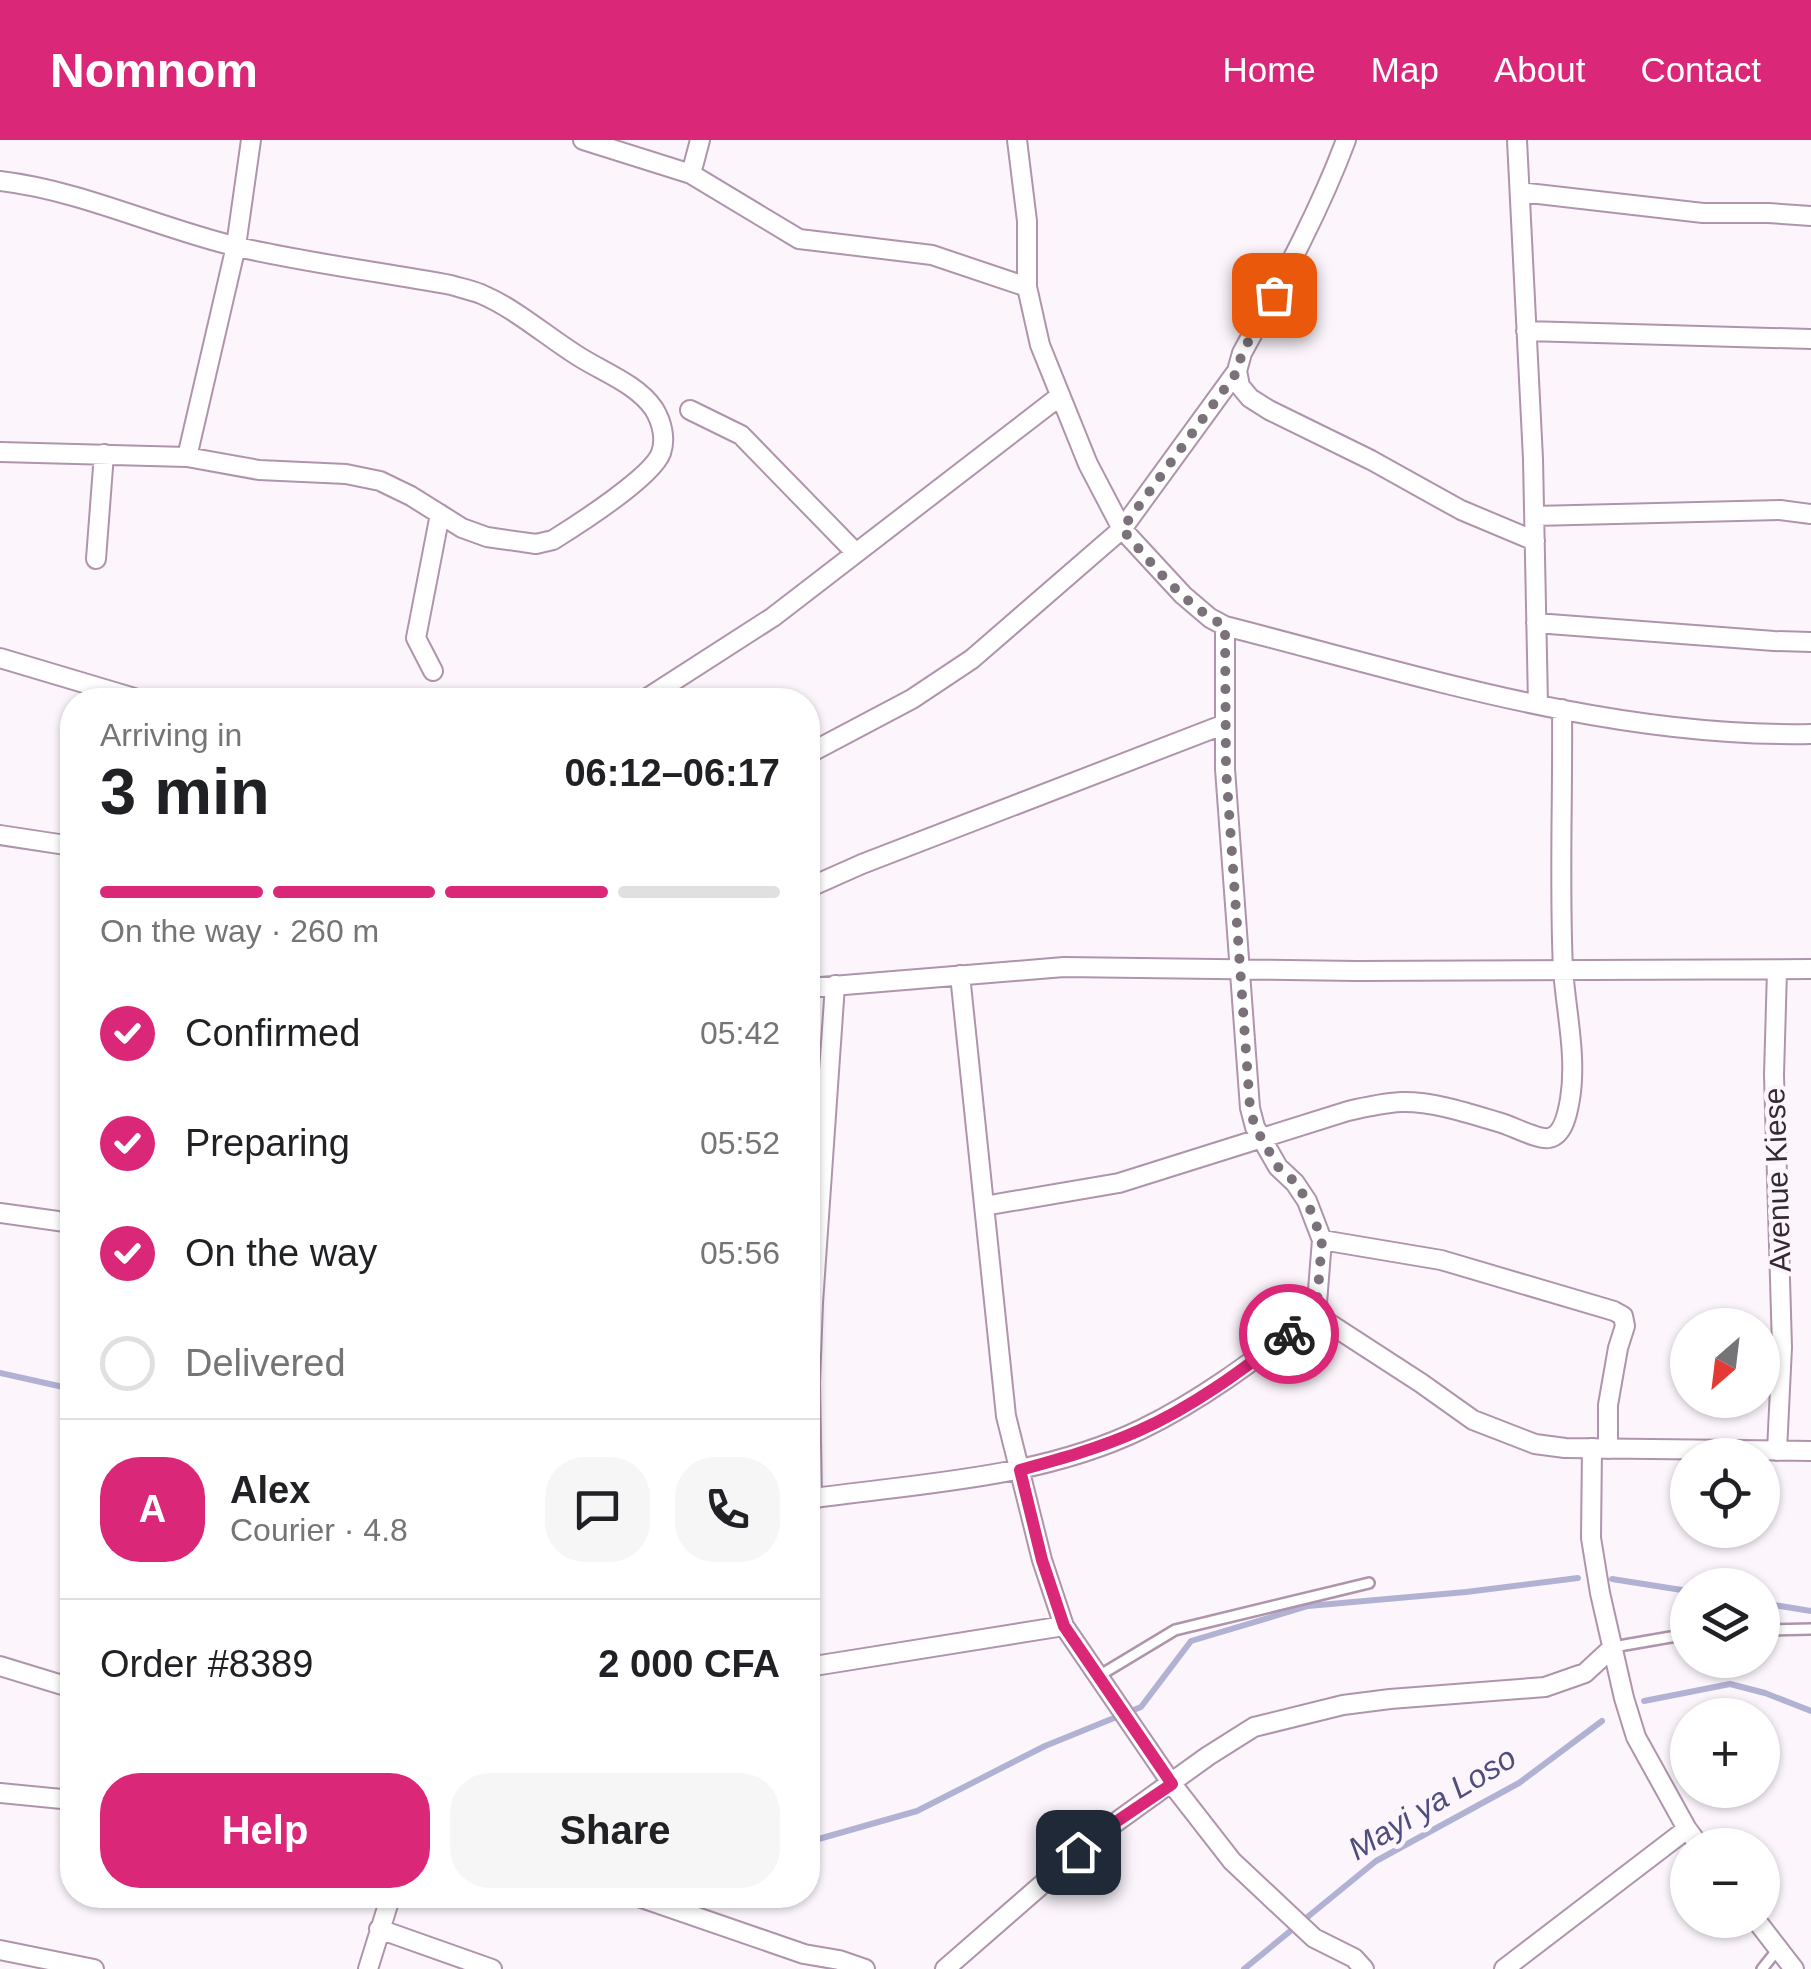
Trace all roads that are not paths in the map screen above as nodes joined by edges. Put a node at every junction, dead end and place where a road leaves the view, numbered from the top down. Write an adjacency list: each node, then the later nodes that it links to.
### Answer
1 (251, 140): 11 (street)
2 (582, 140): 7 (street)
3 (700, 140): 7 (street)
4 (1017, 140): 12 (street)
5 (1346, 140): 15 (street)
6 (1518, 140): 9 (street)
7 (690, 174): 12 (street)
8 (0, 182): 11 (street)
9 (1520, 192): 10 (street); 13 (street)
10 (1811, 216)
11 (236, 246): 20 (street); 21 (street)
12 (1027, 287): 16 (street)
13 (1526, 330): 14 (street); 23 (street)
14 (1811, 339)
15 (1237, 372): 24 (street); 25 (street)
16 (1060, 396): 24 (street); 26 (street)
17 (690, 410): 26 (street)
18 (0, 452): 19 (street)
19 (104, 454): 20 (street); 27 (street)
20 (187, 457): 21 (street)
21 (440, 514): 32 (street)
22 (1811, 514): 23 (street)
23 (1534, 516): 25 (street)
24 (1122, 529): 29 (street); 39 (street)
25 (1535, 540): 28 (street)
26 (856, 552): 34 (street)
27 (96, 559)
28 (1536, 624): 30 (street); 35 (street)
29 (1225, 626): 35 (street); 37 (street)
30 (1811, 642)
31 (0, 658): 33 (street)
32 (433, 672)
33 (101, 688)
34 (663, 688)
35 (1538, 704): 36 (street)
36 (1562, 709): 38 (street); 45 (street)
37 (1224, 724): 42 (street); 43 (street)
38 (1811, 734)
39 (820, 748)
40 (0, 834): 41 (street)
41 (60, 844)
42 (820, 883)
43 (1240, 969): 45 (street); 47 (street); 50 (street)
44 (1811, 969): 46 (street)
45 (1564, 970): 46 (street); 50 (street)
46 (1777, 970): 57 (street, Avenue Kiese)
47 (960, 975): 48 (street); 52 (street)
48 (835, 985): 49 (street); 51 (street)
49 (820, 987)
50 (1262, 1139): 52 (street); 55 (street)
51 (820, 1202)
52 (984, 1206): 62 (street)
53 (0, 1213): 54 (street)
54 (60, 1221)
55 (1322, 1240): 56 (street); 58 (street)
56 (1319, 1311): 58 (street); 62 (street)
57 (1778, 1438)
58 (1600, 1448): 59 (street); 69 (street)
59 (1670, 1449)
60 (1780, 1450): 61 (street)
61 (1811, 1451)
62 (1020, 1470): 63 (street); 65 (street)
63 (820, 1497)
64 (1369, 1583): 72 (lane)
65 (1064, 1626): 71 (street); 72 (street)
66 (1811, 1629): 67 (lane)
67 (1780, 1630)
68 (1670, 1637): 69 (lane)
69 (1613, 1647): 74 (street); 77 (street)
70 (0, 1666): 73 (street)
71 (820, 1666)
72 (1098, 1677): 74 (street)
73 (60, 1684)
74 (1172, 1784): 89 (street); 90 (street)
75 (0, 1793): 76 (street)
76 (60, 1799)
77 (1686, 1828)
78 (1670, 1842): 91 (street)
79 (385, 1908): 81 (street)
80 (671, 1908): 88 (street)
81 (378, 1929): 86 (street); 87 (street)
82 (1770, 1938): 83 (street)
83 (1778, 1949): 92 (lane); 93 (street)
84 (0, 1950): 85 (street)
85 (94, 1969)
86 (368, 1969)
87 (492, 1969)
88 (866, 1969)
89 (945, 1969)
90 (1364, 1969)
91 (1504, 1969)
92 (1762, 1969)
93 (1794, 1969)

